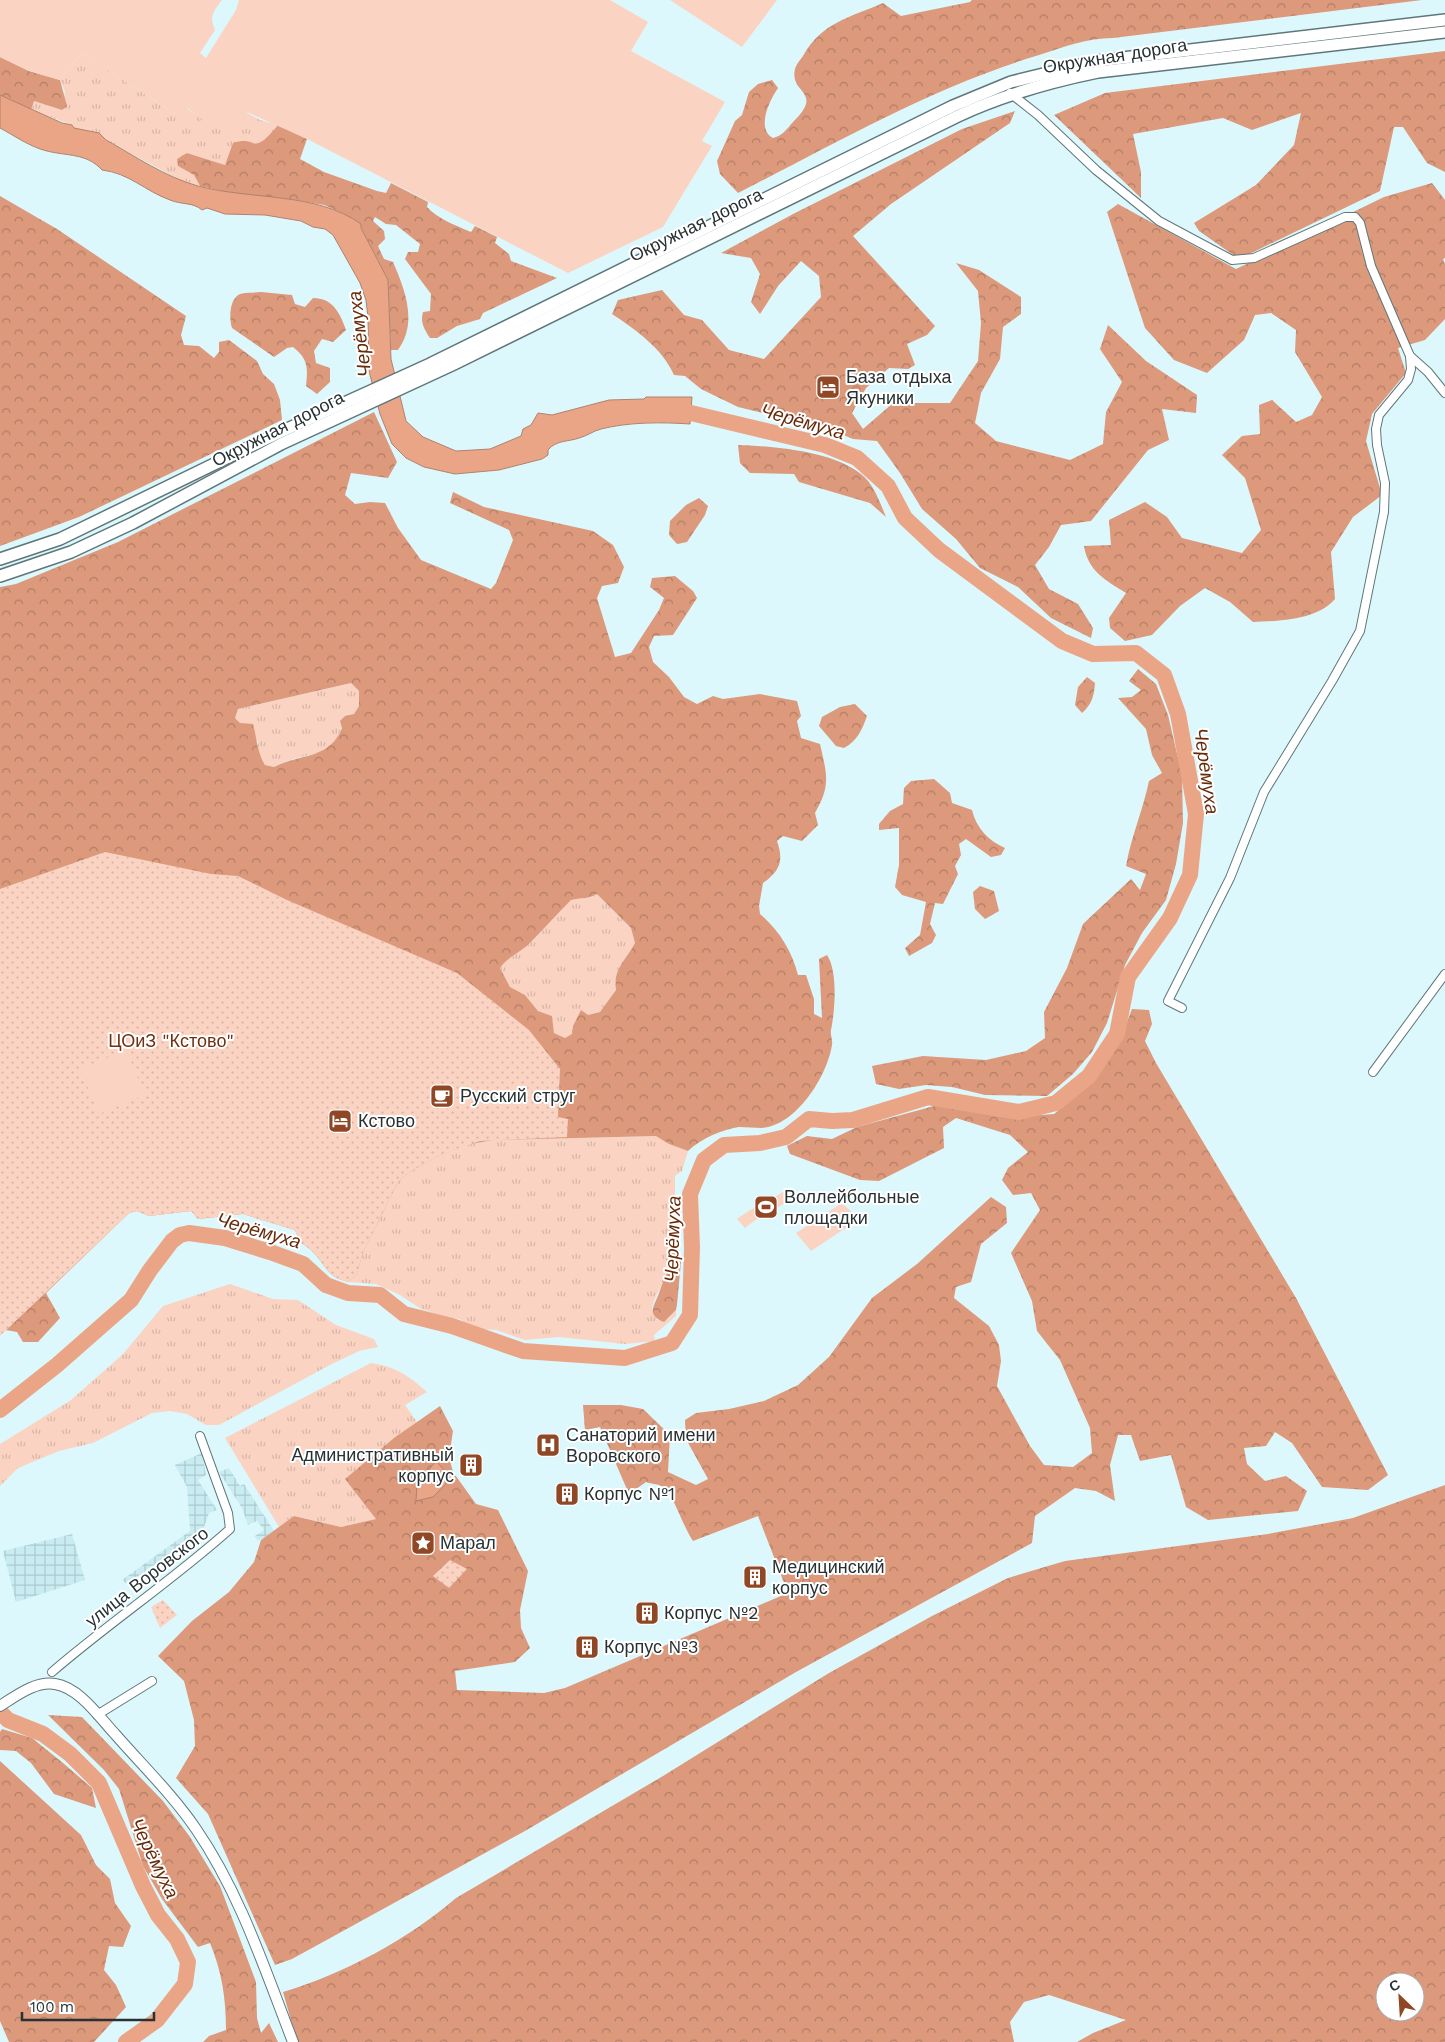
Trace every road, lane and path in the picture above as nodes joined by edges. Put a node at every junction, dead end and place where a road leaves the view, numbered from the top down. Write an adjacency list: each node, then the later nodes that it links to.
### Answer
1 (1445, 20): 3 (main road, Окружная дорога)
2 (1445, 32): 4 (main road, Окружная дорога)
3 (999, 86): 4 (street); 6 (main road, Окружная дорога)
4 (1011, 94): 5 (street); 6 (main road, Окружная дорога)
5 (1410, 356): 7 (street); 12 (street)
6 (432, 369): 8 (main road, Окружная дорога)
7 (1445, 394)
8 (338, 412): 9 (main road, Окружная дорога); 10 (main road, Окружная дорога)
9 (0, 559)
10 (0, 576)
11 (1445, 974): 13 (street)
12 (1182, 1008)
13 (1373, 1072)
14 (200, 1436): 15 (street, улица Воровского)
15 (52, 1672)
16 (152, 1681): 18 (street)
17 (0, 1706): 18 (main road)
18 (97, 1715): 19 (main road)
19 (293, 2042)

